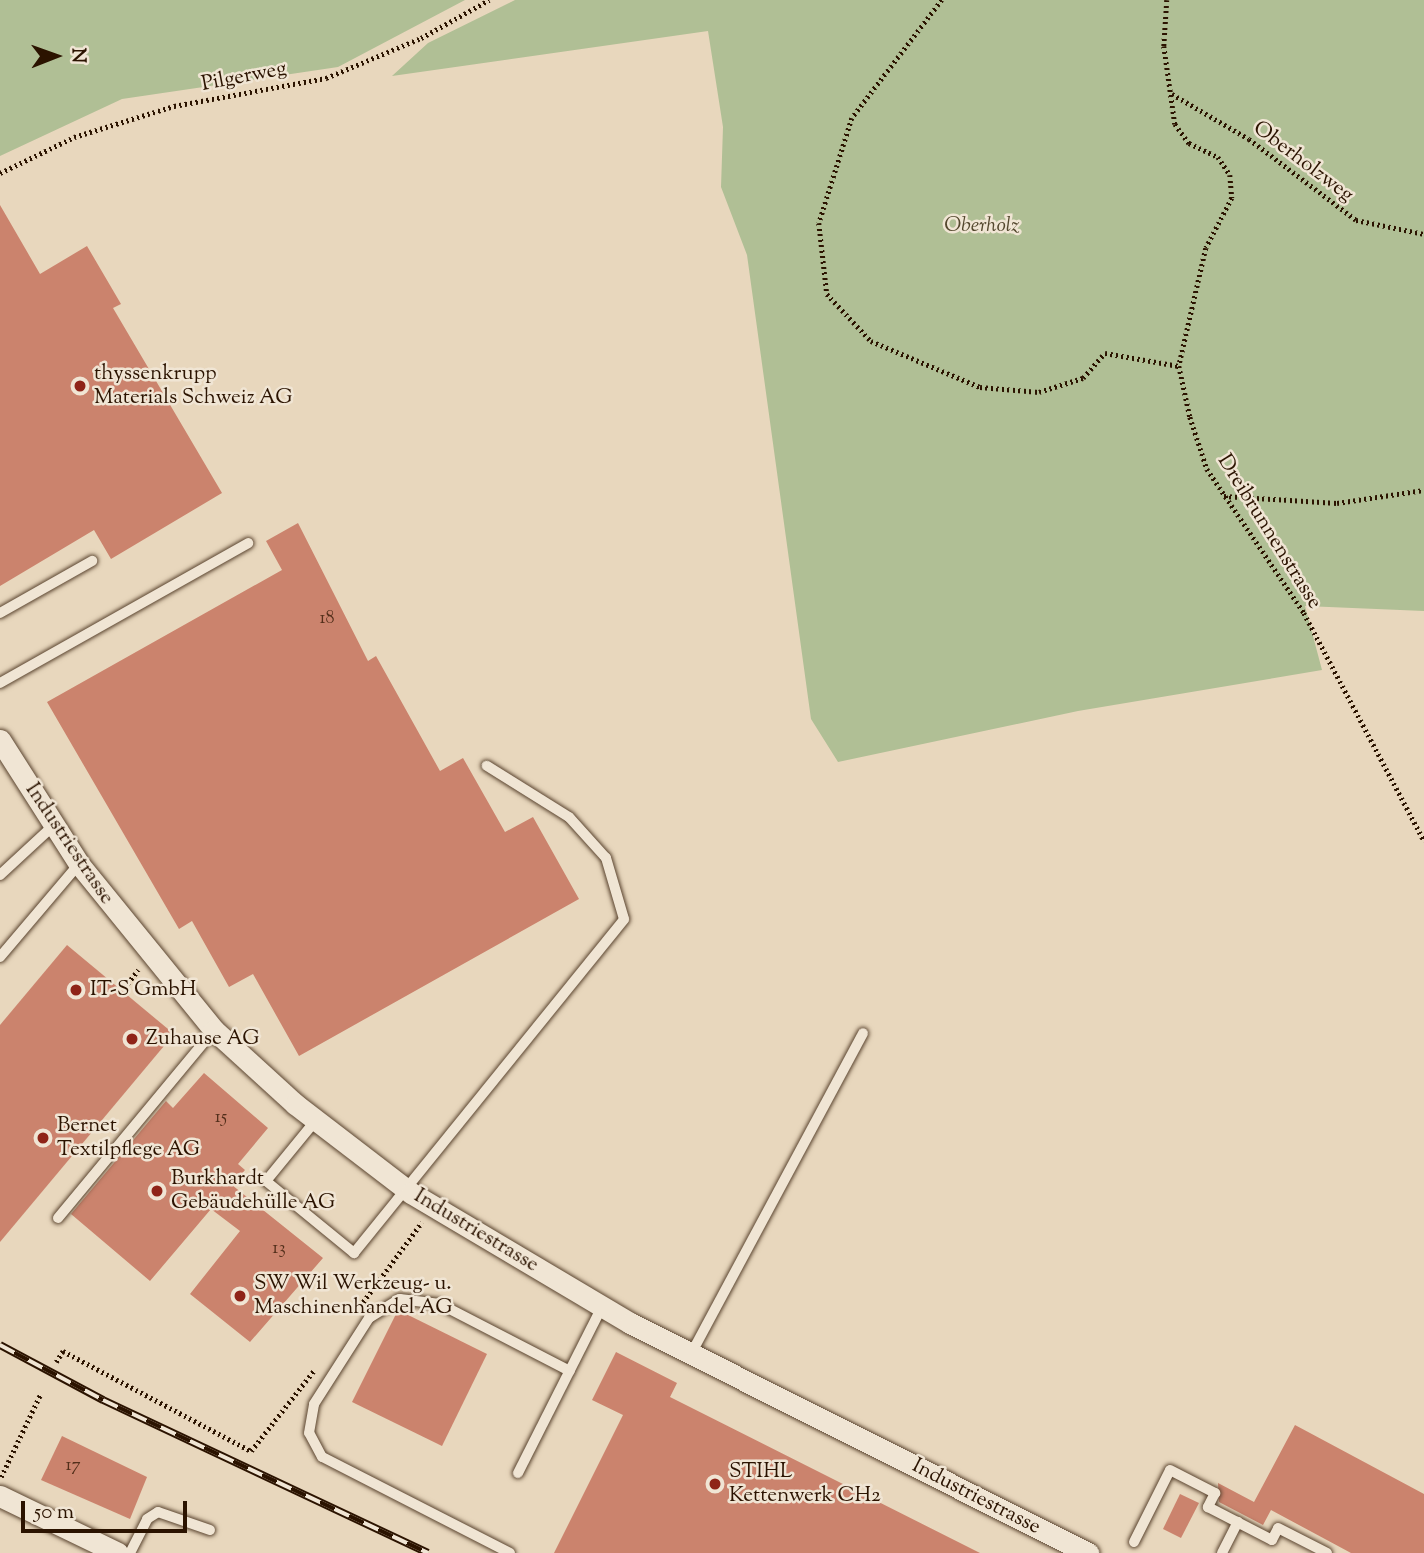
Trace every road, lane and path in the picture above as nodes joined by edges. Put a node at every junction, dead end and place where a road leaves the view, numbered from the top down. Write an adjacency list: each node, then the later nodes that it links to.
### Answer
1 (489, 0): 5 (path, Pilgerweg)
2 (942, 0): 7 (path)
3 (1167, 0): 4 (path, Dreibrunnenstrasse)
4 (1172, 94): 6 (path, Oberholzweg); 7 (path, Dreibrunnenstrasse)
5 (0, 173)
6 (1424, 234)
7 (1179, 366): 9 (path, Dreibrunnenstrasse)
8 (1424, 490): 9 (path)
9 (1224, 496): 17 (path, Dreibrunnenstrasse)
10 (248, 542): 13 (lane)
11 (92, 561): 12 (lane)
12 (0, 613)
13 (0, 684)
14 (0, 740): 16 (street, Industriestrasse)
15 (487, 766): 24 (lane)
16 (54, 825): 18 (street, Industriestrasse); 19 (lane)
17 (1424, 841)
18 (79, 864): 20 (lane); 21 (street, Industriestrasse)
19 (0, 875)
20 (0, 957)
21 (214, 1030): 23 (street, Industriestrasse); 26 (lane)
22 (863, 1033): 29 (lane)
23 (316, 1120): 24 (street, Industriestrasse); 24 (lane)
24 (402, 1186): 25 (street, Industriestrasse)
25 (433, 1208): 27 (path); 28 (street, Industriestrasse)
26 (58, 1218)
27 (361, 1306)
28 (602, 1307): 29 (street, Industriestrasse); 32 (lane)
29 (691, 1354): 43 (street, Industriestrasse)
30 (321, 1360): 31 (path)
31 (56, 1362)
32 (569, 1371): 34 (lane); 42 (lane)
33 (41, 1393): 35 (path)
34 (518, 1473)
35 (0, 1480)
36 (0, 1496): 40 (street)
37 (1238, 1522): 39 (lane); 44 (lane); 45 (lane)
38 (210, 1530): 41 (lane)
39 (1134, 1542)
40 (118, 1553)
41 (130, 1553)
42 (510, 1553)
43 (1087, 1553)
44 (1222, 1553)
45 (1327, 1553)

